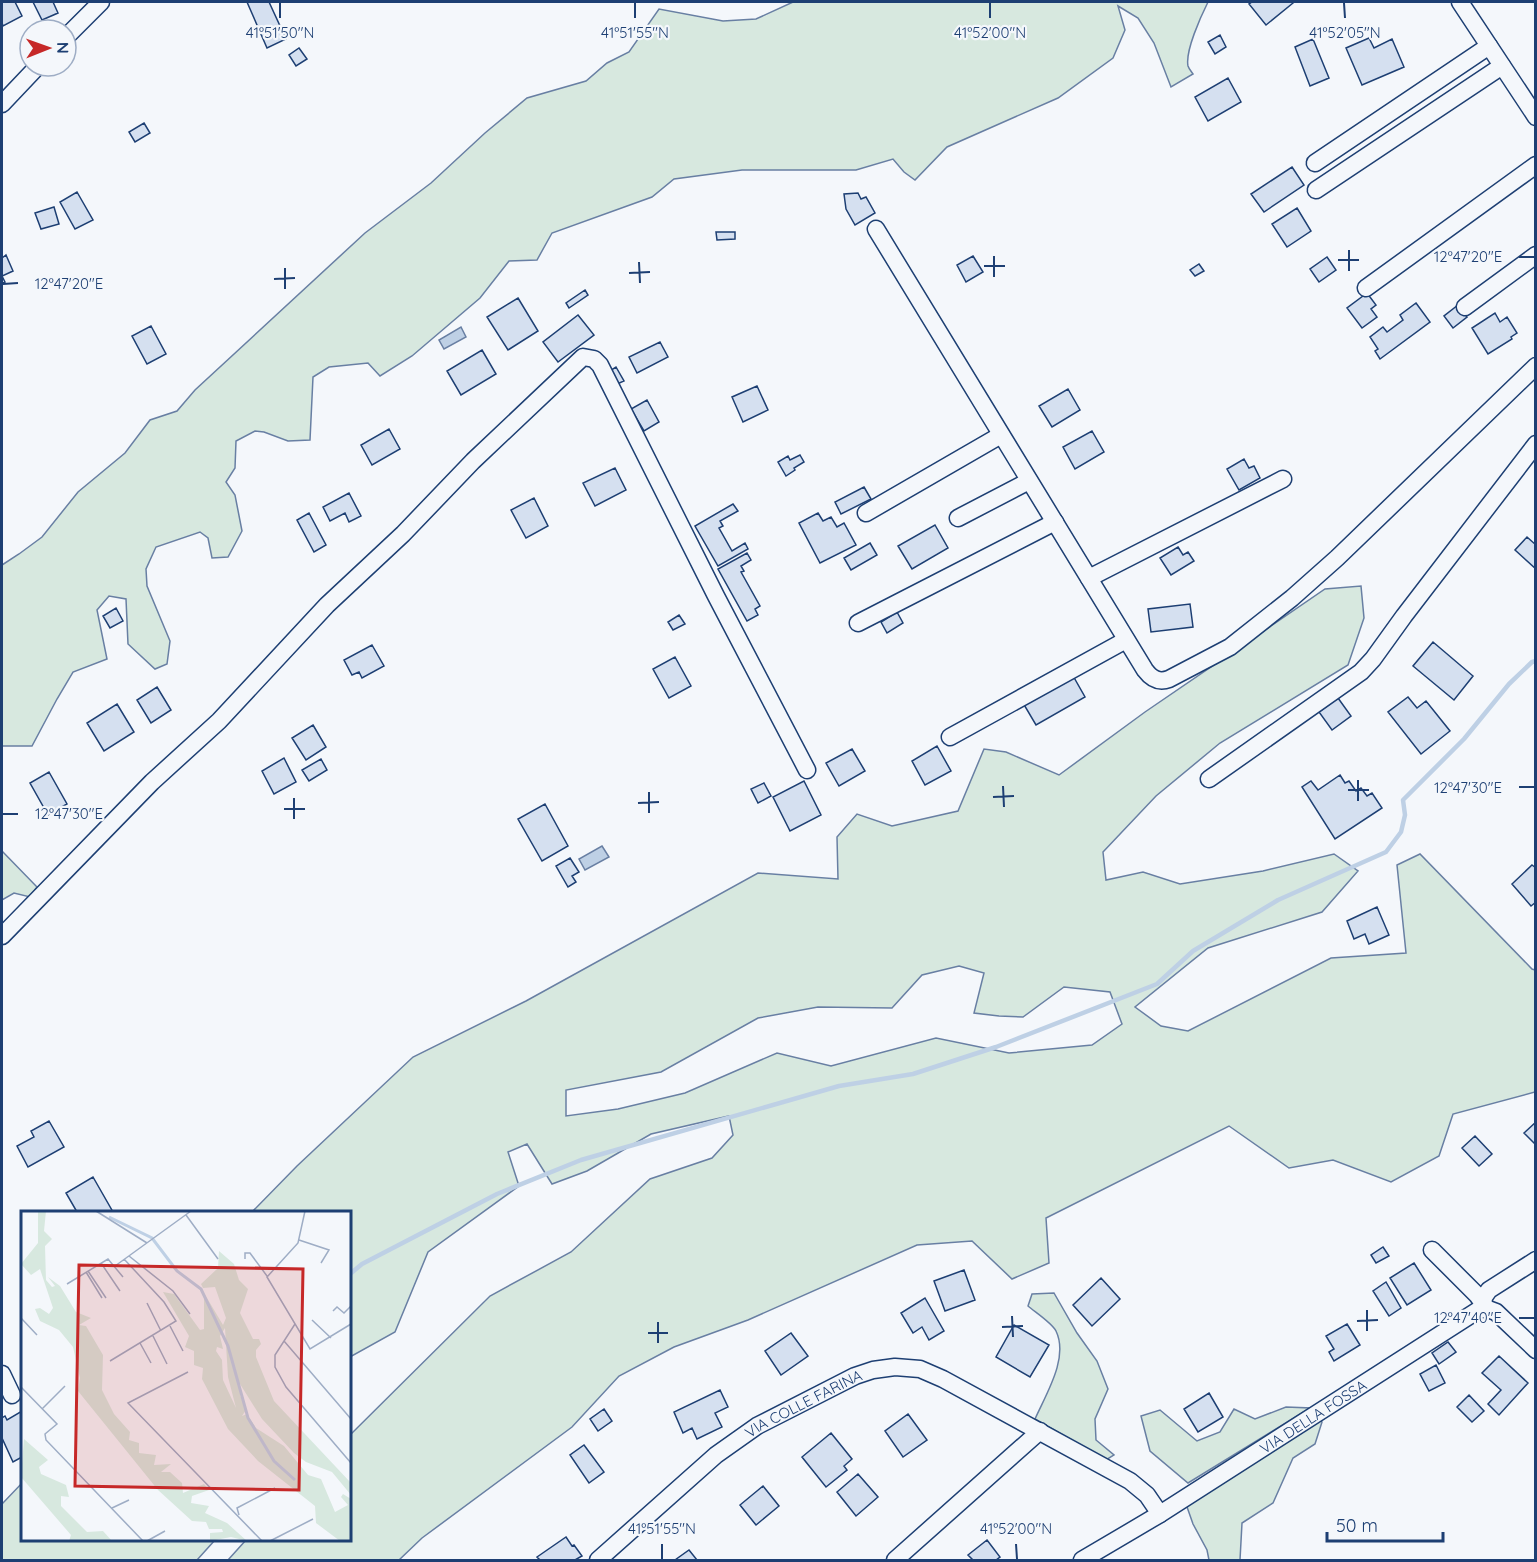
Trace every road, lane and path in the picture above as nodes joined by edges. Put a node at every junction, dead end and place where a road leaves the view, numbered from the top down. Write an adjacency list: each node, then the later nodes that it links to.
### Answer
1 (101, 2): 3 (street)
2 (1457, 2): 4 (street)
3 (78, 25)
4 (1489, 46): 5 (street); 9 (street)
5 (1502, 66): 8 (street); 11 (street)
6 (27, 78): 7 (street)
7 (2, 104)
8 (1536, 117)
9 (1315, 163)
10 (1536, 165): 14 (street)
11 (1316, 190)
12 (876, 229): 17 (street)
13 (1536, 255): 15 (street)
14 (1366, 288)
15 (1465, 307)
16 (1536, 366): 26 (street)
17 (1001, 435): 20 (street); 21 (street)
18 (1536, 444): 29 (street)
19 (1283, 480): 24 (street)
20 (1029, 481): 22 (street); 23 (street)
21 (866, 513)
22 (958, 518)
23 (1055, 522): 24 (street); 25 (street)
24 (1089, 578): 26 (street)
25 (858, 623)
26 (1126, 640): 27 (street)
27 (950, 737)
28 (807, 770): 30 (street)
29 (1209, 779)
30 (2, 936)
31 (1432, 1250): 33 (street)
32 (1536, 1260): 33 (street)
33 (1484, 1306): 34 (street); 38 (street, VIA DELLA FOSSA)
34 (1536, 1350)
35 (2, 1374): 36 (street)
36 (12, 1395)
37 (1040, 1431): 38 (street, VIA COLLE FARINA); 39 (street, VIA COLLE FARINA); 40 (street)
38 (1160, 1514): 41 (street, VIA DELLA FOSSA)
39 (598, 1560)
40 (895, 1560)
41 (1082, 1560)

